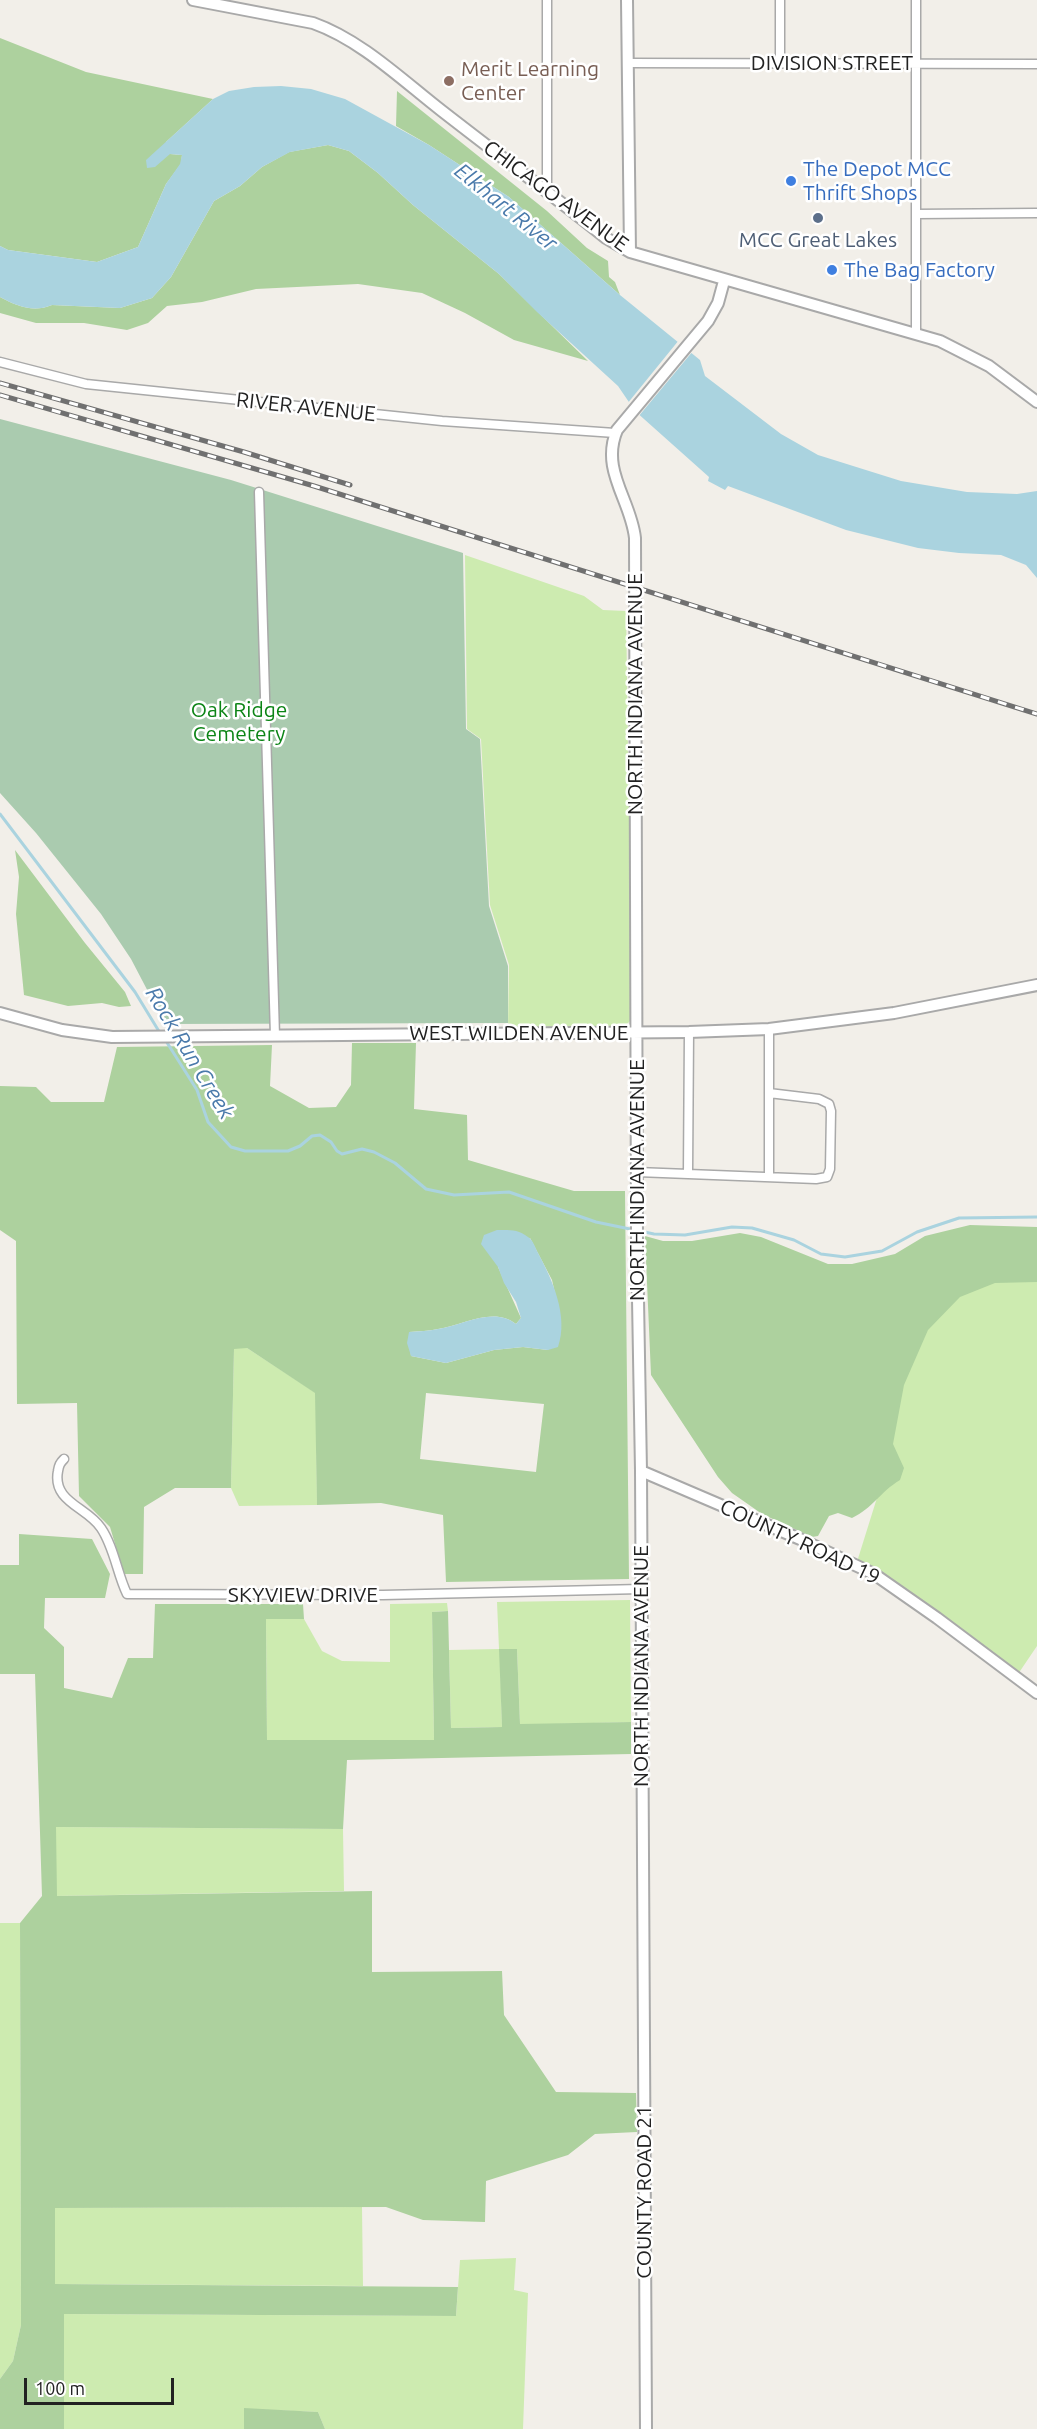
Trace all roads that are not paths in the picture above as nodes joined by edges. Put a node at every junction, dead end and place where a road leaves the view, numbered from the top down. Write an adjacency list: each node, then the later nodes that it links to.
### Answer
1 (193, 0): 6 (street, CHICAGO AVENUE)
2 (547, 0): 11 (street)
3 (627, 0): 7 (street)
4 (780, 0): 8 (street)
5 (916, 0): 9 (street)
6 (250, 6): 11 (street, CHICAGO AVENUE)
7 (628, 63): 8 (street, DIVISION STREET); 14 (street)
8 (780, 63): 9 (street, DIVISION STREET)
9 (916, 63): 10 (street, DIVISION STREET); 13 (street)
10 (1037, 64)
11 (548, 192): 14 (street, CHICAGO AVENUE)
12 (1037, 213): 13 (street)
13 (916, 214): 16 (street)
14 (630, 252): 15 (street, CHICAGO AVENUE)
15 (724, 280): 16 (street, CHICAGO AVENUE); 19 (street)
16 (916, 333): 18 (street, CHICAGO AVENUE)
17 (0, 362): 19 (street, RIVER AVENUE)
18 (1037, 402)
19 (615, 433): 24 (street, NORTH INDIANA AVENUE)
20 (259, 492): 26 (street)
21 (1037, 986): 23 (street, WEST WILDEN AVENUE)
22 (0, 1013): 26 (street, WEST WILDEN AVENUE)
23 (769, 1029): 25 (street, WEST WILDEN AVENUE); 27 (street)
24 (636, 1032): 25 (street, WEST WILDEN AVENUE); 26 (street, WEST WILDEN AVENUE); 28 (street, NORTH INDIANA AVENUE)
25 (689, 1032): 29 (street)
26 (275, 1036)
27 (769, 1093): 30 (street); 30 (street)
28 (637, 1172): 29 (street); 32 (street, NORTH INDIANA AVENUE)
29 (688, 1173): 30 (street)
30 (769, 1177)
31 (64, 1459): 33 (street, SKYVIEW DRIVE)
32 (641, 1471): 33 (street, NORTH INDIANA AVENUE); 34 (street, COUNTY ROAD 19)
33 (641, 1589): 35 (street, NORTH INDIANA AVENUE)
34 (1037, 1693)
35 (642, 1956): 36 (street, COUNTY ROAD 21)
36 (646, 2429)

